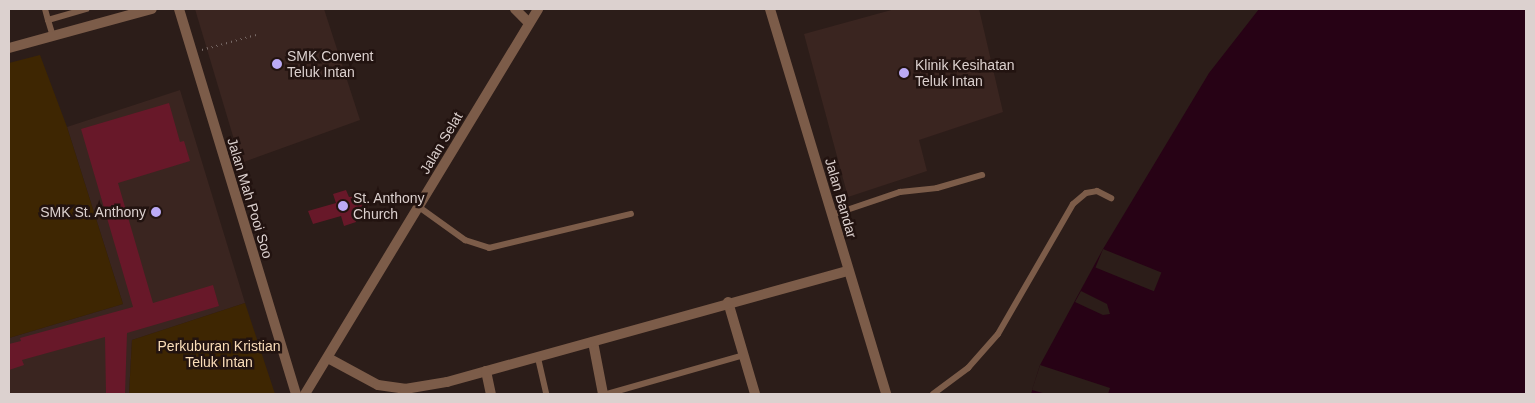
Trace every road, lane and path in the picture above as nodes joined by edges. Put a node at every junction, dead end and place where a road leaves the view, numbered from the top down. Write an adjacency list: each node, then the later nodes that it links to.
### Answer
1 (45, 9): 8 (lane)
2 (86, 9): 8 (lane)
3 (152, 9): 11 (street)
4 (179, 9): 13 (street, Jalan Mah Pooi Soo)
5 (515, 9): 9 (street)
6 (538, 9): 9 (street, Jalan Selat)
7 (770, 9): 18 (street, Jalan Bandar)
8 (48, 20): 11 (lane)
9 (529, 23): 16 (street, Jalan Selat)
10 (256, 35): 13 (path)
11 (53, 36): 12 (street)
12 (9, 48)
13 (192, 53): 26 (street, Jalan Mah Pooi Soo)
14 (982, 175): 18 (lane)
15 (1111, 198): 34 (lane)
16 (420, 207): 17 (lane); 23 (street, Jalan Selat)
17 (631, 214)
18 (832, 215): 19 (street, Jalan Bandar)
19 (847, 271): 20 (street); 33 (street, Jalan Bandar)
20 (728, 302): 21 (street); 22 (street)
21 (592, 342): 24 (street); 30 (street)
22 (744, 355): 31 (lane); 32 (street)
23 (328, 358): 25 (street); 27 (street, Jalan Selat)
24 (538, 358): 25 (street); 29 (lane)
25 (486, 372): 28 (street)
26 (296, 394)
27 (305, 394)
28 (491, 394)
29 (546, 394)
30 (603, 394)
31 (607, 394)
32 (755, 394)
33 (886, 394)
34 (933, 394)

